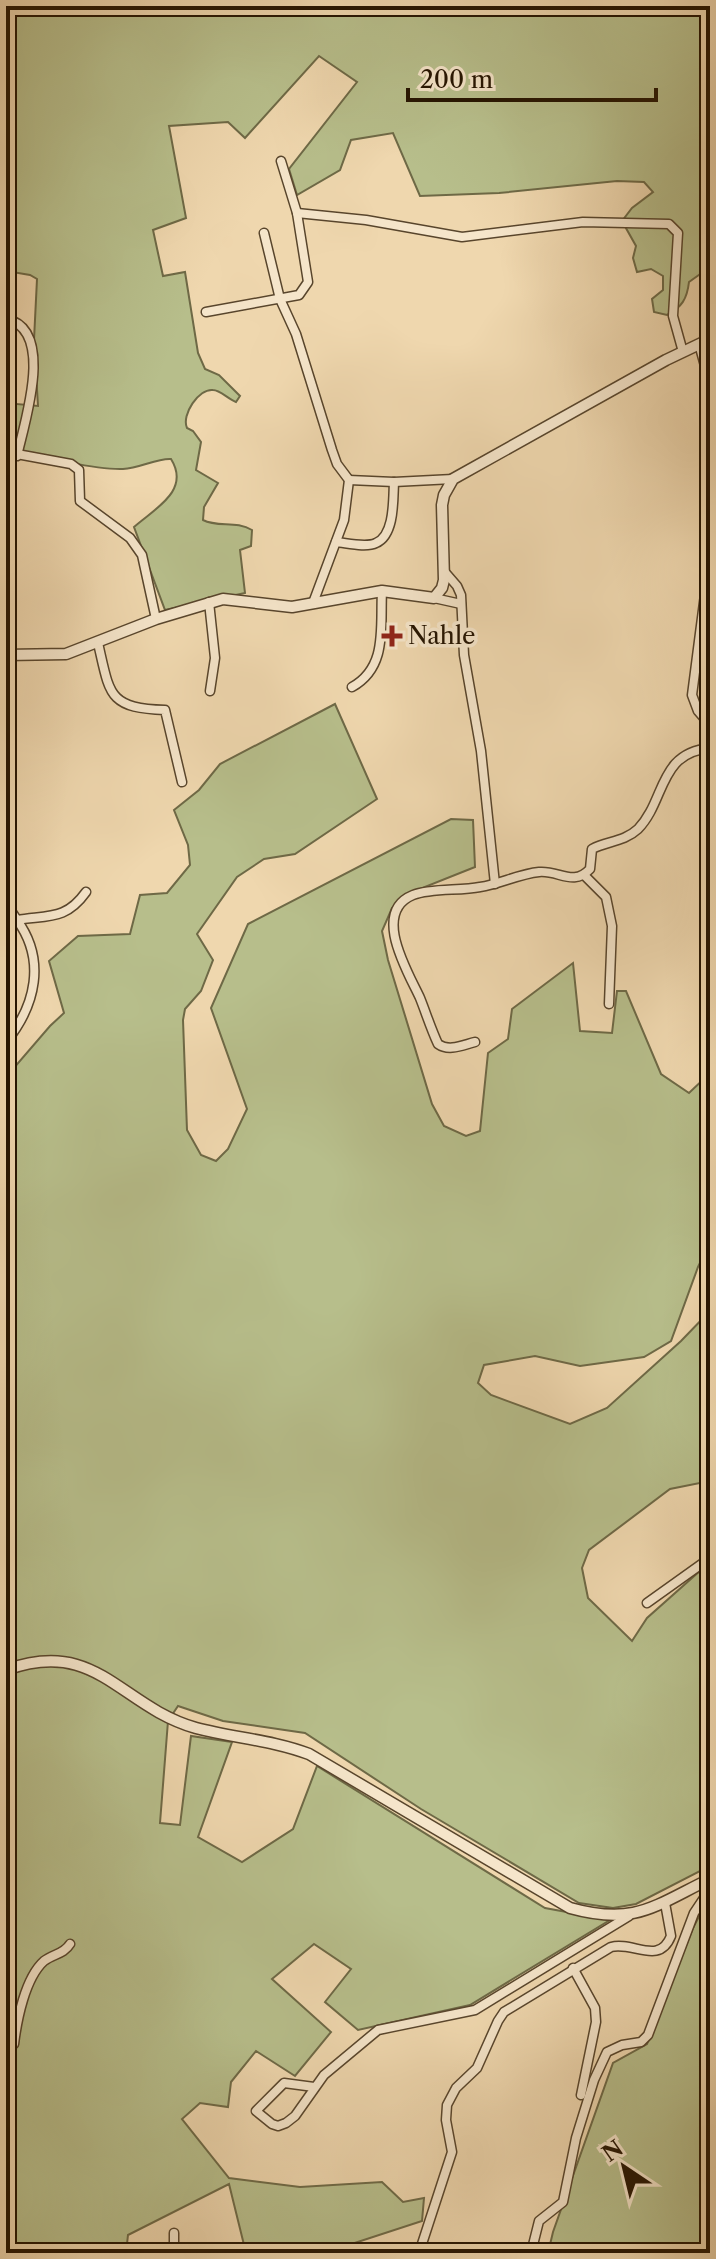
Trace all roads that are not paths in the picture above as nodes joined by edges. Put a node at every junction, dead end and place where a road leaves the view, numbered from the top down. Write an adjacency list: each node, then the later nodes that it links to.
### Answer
1 (281, 161): 2 (street)
2 (297, 213): 4 (street); 9 (street)
3 (264, 233): 4 (street)
4 (280, 299): 5 (street); 14 (street)
5 (206, 312)
6 (6, 319): 12 (street)
7 (710, 339): 8 (street)
8 (699, 344): 9 (street); 10 (street)
9 (683, 352): 13 (street)
10 (710, 384)
11 (6, 452): 12 (street)
12 (17, 456): 24 (street)
13 (453, 479): 15 (street); 18 (street)
14 (349, 480): 15 (street); 16 (street)
15 (394, 482): 16 (street)
16 (336, 542): 22 (street)
17 (710, 556): 29 (street)
18 (444, 571): 20 (street); 23 (street)
19 (382, 591): 20 (street); 22 (street); 27 (street)
20 (434, 598): 23 (street)
21 (209, 602): 22 (street); 24 (street); 28 (street)
22 (313, 603)
23 (461, 604): 33 (street)
24 (156, 619): 25 (street)
25 (98, 643): 26 (street); 31 (street)
26 (6, 655)
27 (352, 687)
28 (210, 691)
29 (710, 725)
30 (710, 748): 32 (street)
31 (182, 782)
32 (584, 875): 33 (street); 37 (street)
33 (495, 884): 39 (street)
34 (86, 892): 36 (street)
35 (6, 903): 36 (street)
36 (17, 920): 38 (street)
37 (609, 1004)
38 (6, 1042)
39 (475, 1042)
40 (710, 1558): 41 (street)
41 (647, 1603)
42 (6, 1670): 46 (street)
43 (710, 1879): 45 (street)
44 (710, 1889): 55 (street)
45 (665, 1903): 46 (street); 48 (street)
46 (629, 1916): 50 (street)
47 (70, 1944): 49 (street)
48 (573, 1968): 51 (street); 54 (street)
49 (6, 2049)
50 (314, 2087): 50 (street)
51 (581, 2095)
52 (174, 2233): 53 (street)
53 (174, 2253)
54 (419, 2253)
55 (531, 2253)

